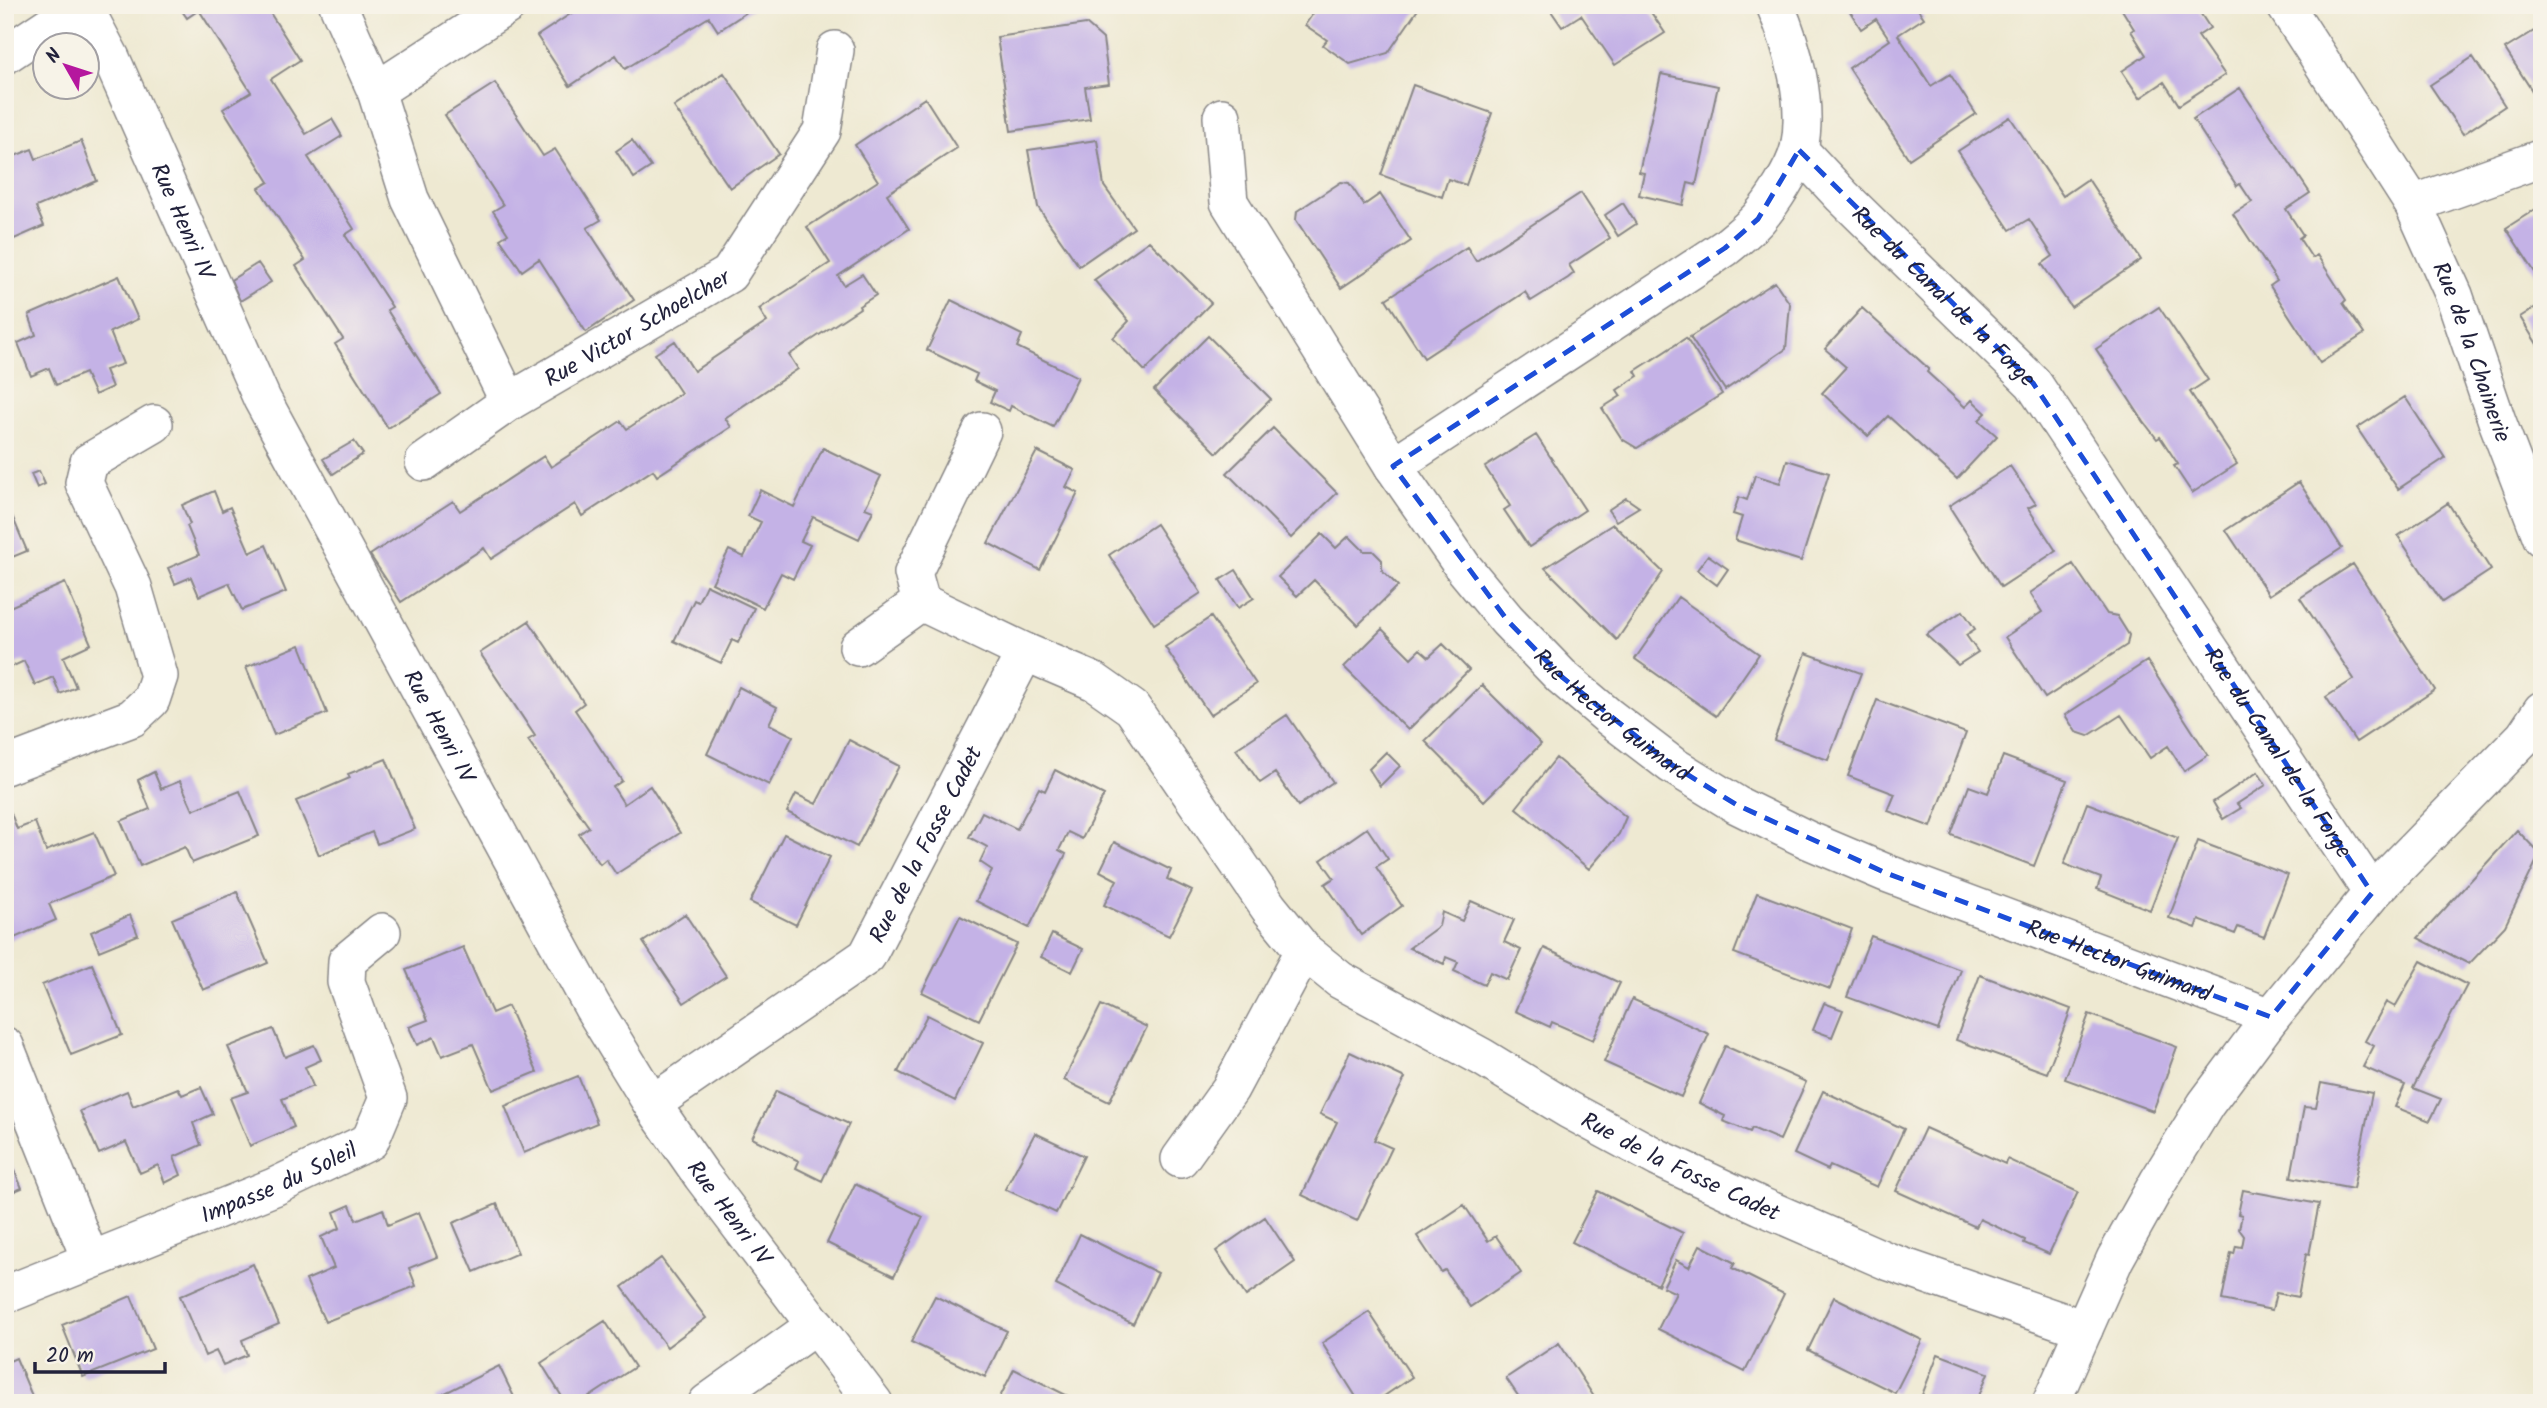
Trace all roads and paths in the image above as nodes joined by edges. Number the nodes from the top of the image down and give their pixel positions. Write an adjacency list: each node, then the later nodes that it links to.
1 (82, 5): 7 (street); 29 (street, Rue Henri IV)
2 (338, 5): 8 (street)
3 (508, 5): 8 (street)
4 (1775, 5): 10 (street)
5 (2285, 5): 12 (street, Rue de la Chainerie)
6 (835, 50): 13 (street, Rue Victor Schoelcher)
7 (5, 55)
8 (376, 92): 13 (street)
9 (1222, 117): 17 (street, Rue Hector Guimard)
10 (1799, 150): 17 (street); 24 (street, Rue du Canal de la Forge)
11 (2542, 158): 12 (street)
12 (2413, 204): 18 (street, Rue de la Chainerie)
13 (509, 402): 16 (street, Rue Victor Schoelcher)
14 (154, 424): 23 (street)
15 (982, 431): 19 (street)
16 (424, 462)
17 (1393, 466): 27 (street, Rue Hector Guimard)
18 (2542, 538)
19 (921, 602): 20 (street); 21 (street, Rue de la Fosse Cadet)
20 (858, 647)
21 (1025, 652): 26 (street, Rue de la Fosse Cadet); 29 (street, Rue de la Fosse Cadet)
22 (2542, 710): 24 (street)
23 (5, 766)
24 (2372, 893): 27 (street)
25 (382, 932): 31 (street, Impasse du Soleil)
26 (1304, 951): 30 (street); 34 (street, Rue de la Fosse Cadet)
27 (2271, 1017): 34 (street)
28 (5, 1045): 31 (street)
29 (652, 1104): 33 (street, Rue Henri IV)
30 (1180, 1159)
31 (90, 1259): 32 (street, Impasse du Soleil)
32 (5, 1295)
33 (816, 1325): 35 (street); 36 (street, Rue Henri IV)
34 (2084, 1329): 37 (street)
35 (707, 1403)
36 (874, 1403)
37 (2051, 1403)

